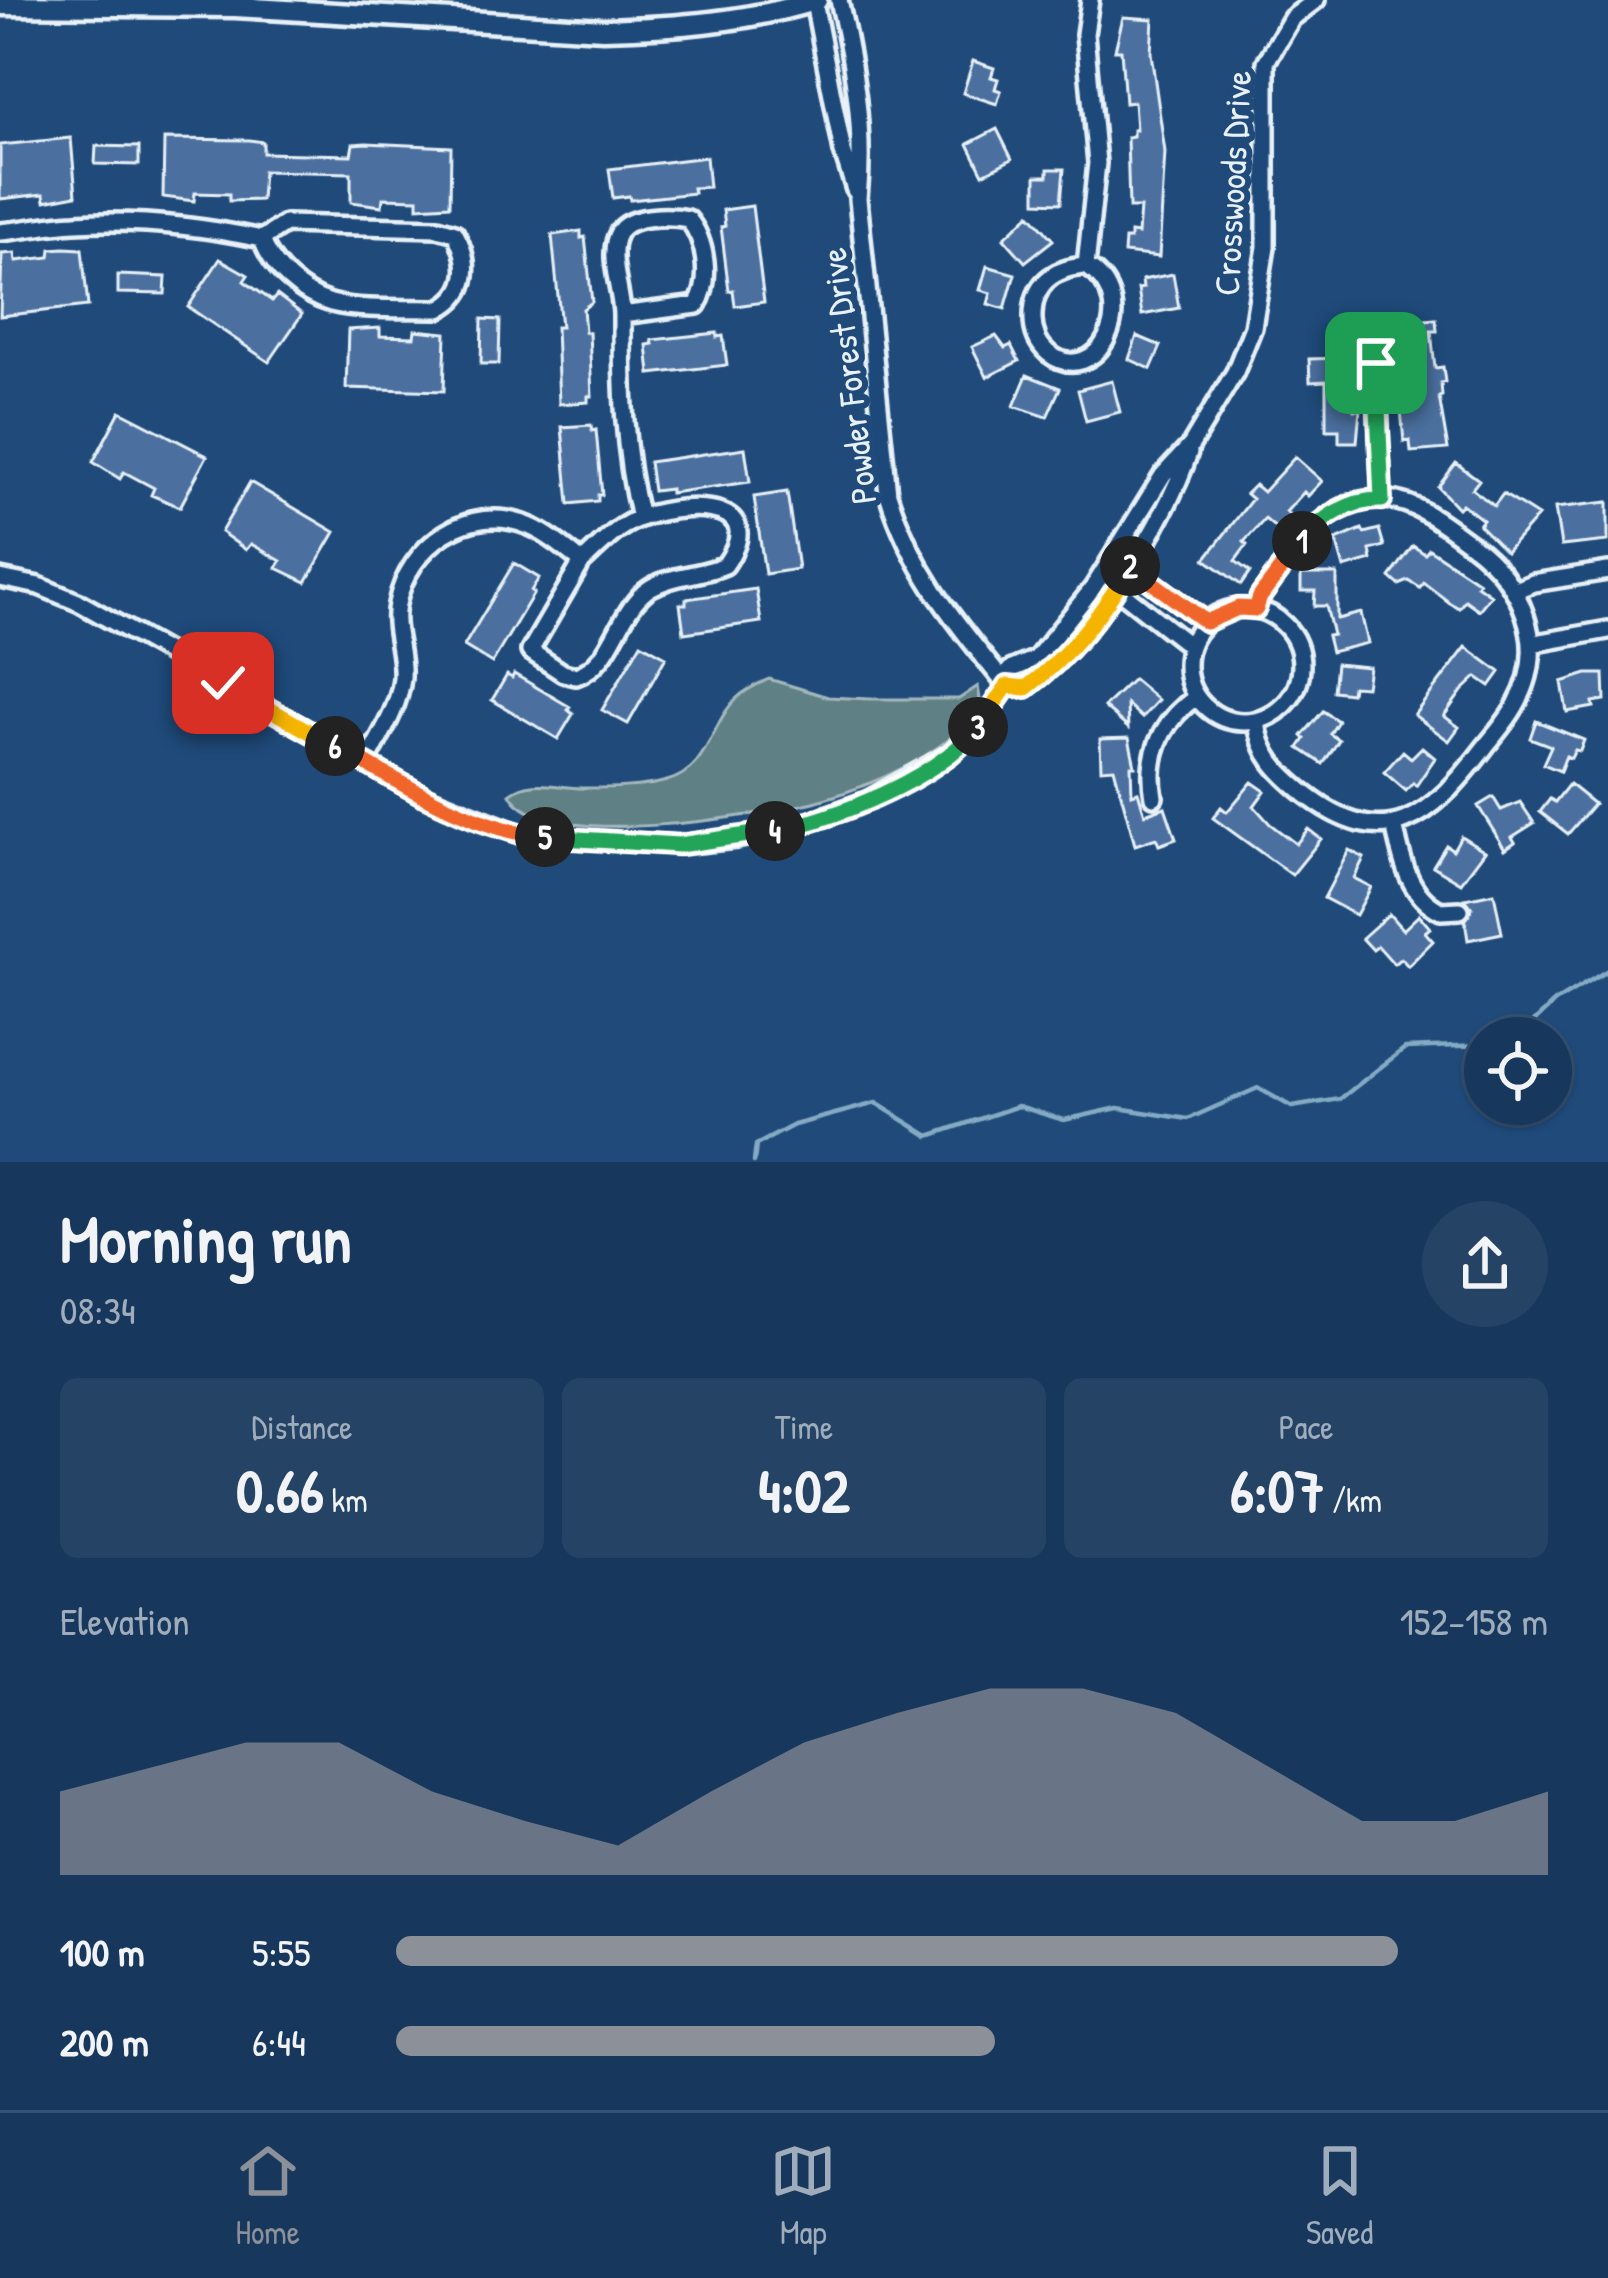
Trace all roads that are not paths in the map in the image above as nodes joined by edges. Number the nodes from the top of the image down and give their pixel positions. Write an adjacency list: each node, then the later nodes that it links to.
1 (839, 0): 6 (street, Powder Forest Drive)
2 (1090, 0): 9 (street)
3 (1316, 0): 12 (street, Crosswoods Drive)
4 (816, 1): 5 (street); 6 (street, Powder Forest Drive)
5 (0, 4)
6 (858, 199): 28 (street, Powder Forest Drive)
7 (0, 232): 8 (street)
8 (262, 239): 8 (street)
9 (1086, 266): 9 (street)
10 (622, 316): 10 (street); 14 (street)
11 (1376, 363): 13 (street)
12 (1191, 445): 15 (street, Crosswoods Drive); 17 (street, Crosswoods Drive)
13 (1382, 500): 22 (street); 23 (street)
14 (640, 518): 16 (street); 16 (street)
15 (1114, 555): 17 (street); 19 (street, Crosswoods Drive)
16 (582, 562): 31 (street)
17 (1130, 566): 21 (street, Crosswoods Drive); 24 (street)
18 (1608, 571): 22 (street)
19 (1100, 576): 21 (street); 28 (street, Crosswoods Drive)
20 (0, 578): 31 (street)
21 (1117, 588): 27 (street); 28 (street, Crosswoods Drive)
22 (1516, 590): 26 (street)
23 (1256, 609): 24 (street); 30 (street)
24 (1206, 622): 27 (street)
25 (1608, 630): 26 (street)
26 (1531, 644): 33 (street)
27 (1190, 646): 29 (street)
28 (1007, 686): 31 (street)
29 (1196, 697): 30 (street); 32 (street)
30 (1257, 721): 33 (street)
31 (365, 763)
32 (1154, 797)
33 (1394, 824): 34 (street)
34 (1460, 910)

